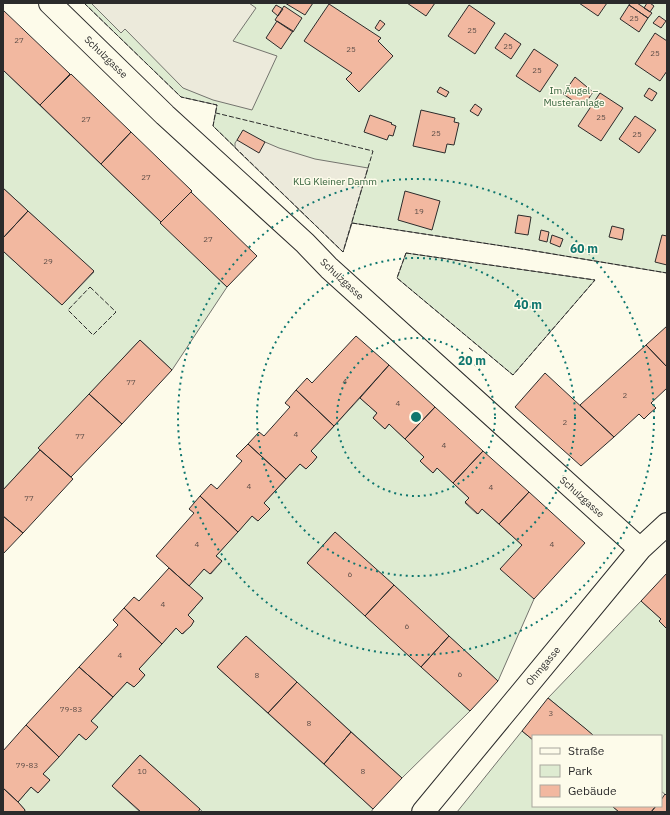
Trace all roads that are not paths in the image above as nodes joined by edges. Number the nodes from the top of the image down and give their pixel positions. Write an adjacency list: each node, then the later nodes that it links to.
1 (50, 3): 3 (street, Schulzgasse)
2 (667, 524): 3 (street, Ohmgasse)
3 (640, 549): 4 (street, Ohmgasse)
4 (424, 812)

